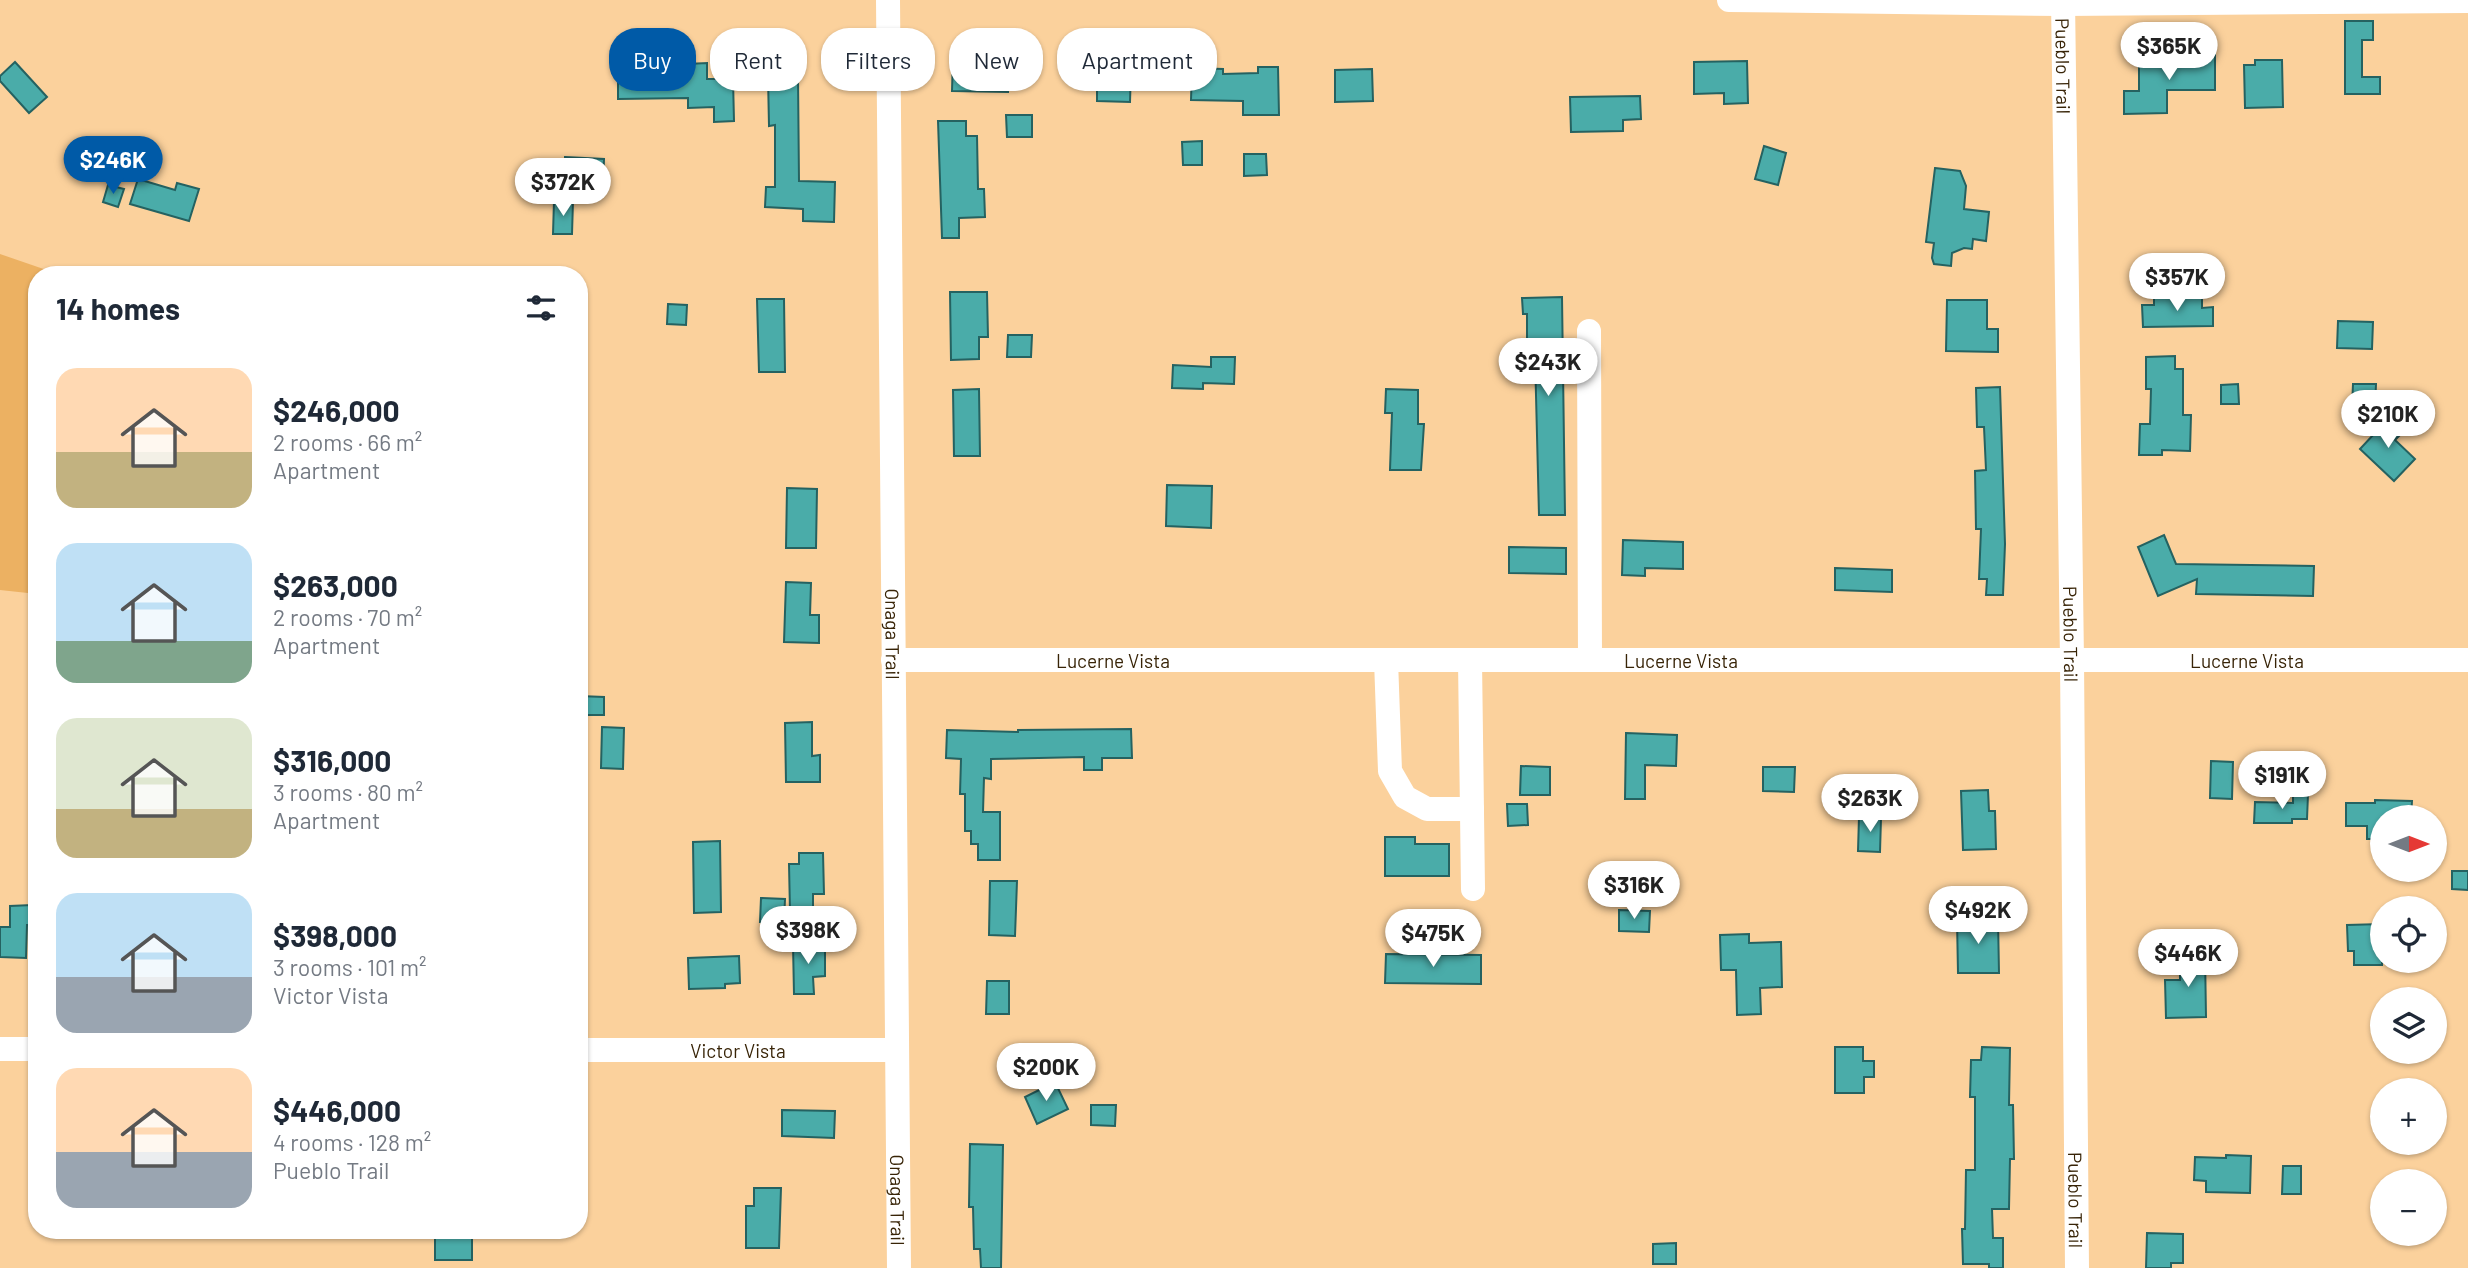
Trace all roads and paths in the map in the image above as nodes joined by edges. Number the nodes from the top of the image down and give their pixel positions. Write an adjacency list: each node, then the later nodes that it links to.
1 (888, 0): 6 (street, Onaga Trail)
2 (1729, 0): 4 (street)
3 (2468, 1): 4 (street)
4 (2063, 2): 10 (street, Pueblo Trail)
5 (1589, 331): 9 (street)
6 (893, 660): 7 (street, Lucerne Vista); 17 (street, Onaga Trail)
7 (1386, 660): 8 (street, Lucerne Vista); 12 (street)
8 (1470, 660): 9 (street, Lucerne Vista); 12 (street)
9 (1590, 660): 10 (street, Lucerne Vista)
10 (2072, 660): 11 (street, Lucerne Vista); 19 (street, Pueblo Trail)
11 (2468, 660)
12 (1472, 809): 13 (street)
13 (1473, 889)
14 (0, 1049): 15 (street)
15 (28, 1049)
16 (588, 1050): 17 (street, Victor Vista)
17 (897, 1050): 18 (street, Onaga Trail)
18 (899, 1268)
19 (2077, 1268)

